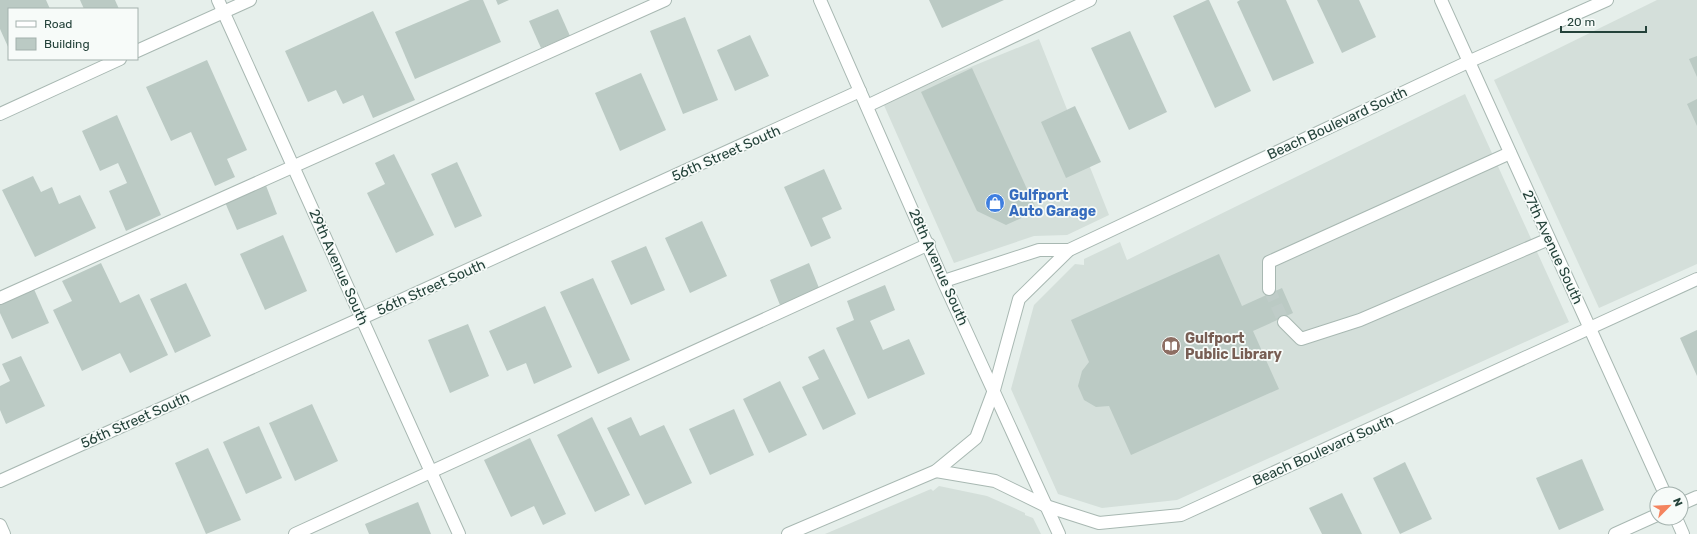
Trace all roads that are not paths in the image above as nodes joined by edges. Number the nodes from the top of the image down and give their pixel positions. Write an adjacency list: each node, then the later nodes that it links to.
1 (218, 0): 8 (street, 29th Avenue South)
2 (250, 0): 8 (street)
3 (665, 0): 16 (street)
4 (820, 0): 12 (street, 28th Avenue South)
5 (1090, 0): 13 (street)
6 (1441, 0): 11 (street, 27th Avenue South)
7 (1607, 0): 11 (street, Beach Boulevard South)
8 (224, 12): 9 (street); 16 (street, 29th Avenue South)
9 (138, 51)
10 (118, 60): 14 (street)
11 (1468, 62): 15 (street, 27th Avenue South); 19 (street, Beach Boulevard South)
12 (860, 92): 13 (street, 28th Avenue South); 24 (street, 56th Street South)
13 (867, 106): 18 (street, 28th Avenue South)
14 (0, 114)
15 (1510, 153): 17 (street, 27th Avenue South); 22 (street)
16 (294, 166): 23 (street); 24 (street, 29th Avenue South)
17 (1549, 239): 25 (street); 26 (street, 27th Avenue South)
18 (928, 244): 21 (street, 28th Avenue South); 28 (street)
19 (1069, 250): 21 (street, Beach Boulevard South); 27 (street, Beach Boulevard South)
20 (1697, 280): 26 (street, Beach Boulevard South)
21 (944, 281): 27 (street, 28th Avenue South)
22 (1269, 289)
23 (0, 298)
24 (362, 318): 28 (street, 29th Avenue South); 30 (street, 56th Street South)
25 (1284, 322)
26 (1590, 328): 31 (street, 27th Avenue South); 32 (street, Beach Boulevard South)
27 (994, 390): 29 (street, Beach Boulevard South); 32 (street, 28th Avenue South)
28 (431, 471): 36 (street); 37 (street, 29th Avenue South)
29 (936, 471): 32 (street, Beach Boulevard South); 38 (street, Beach Boulevard South)
30 (0, 481)
31 (1661, 486)
32 (1046, 506): 39 (street, 28th Avenue South)
33 (1649, 519): 40 (street)
34 (0, 524): 35 (street)
35 (4, 534)
36 (295, 534)
37 (460, 534)
38 (788, 534)
39 (1059, 534)
40 (1615, 534)

